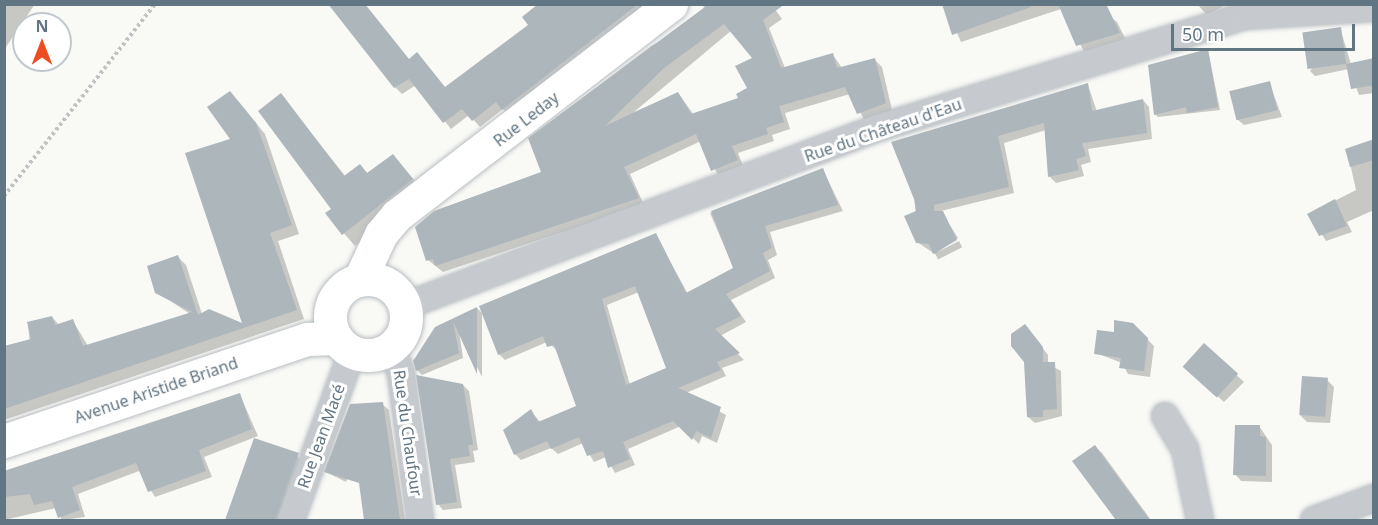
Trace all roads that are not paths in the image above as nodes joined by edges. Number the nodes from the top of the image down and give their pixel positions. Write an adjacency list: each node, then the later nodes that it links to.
1 (671, 4): 4 (main road, Rue Leday)
2 (1374, 8): 3 (street, Rue du Château d'Eau)
3 (1240, 10): 4 (street, Rue du Château d'Eau)
4 (384, 289): 5 (main road); 6 (main road)
5 (331, 338): 6 (main road); 8 (main road, Avenue Aristide Briand); 10 (street, Rue Jean Macé)
6 (392, 347): 11 (street, Rue du Chaufour)
7 (1165, 416): 12 (street)
8 (4, 441)
9 (1374, 498): 13 (street)
10 (291, 520)
11 (420, 520)
12 (1200, 520)
13 (1314, 520)

